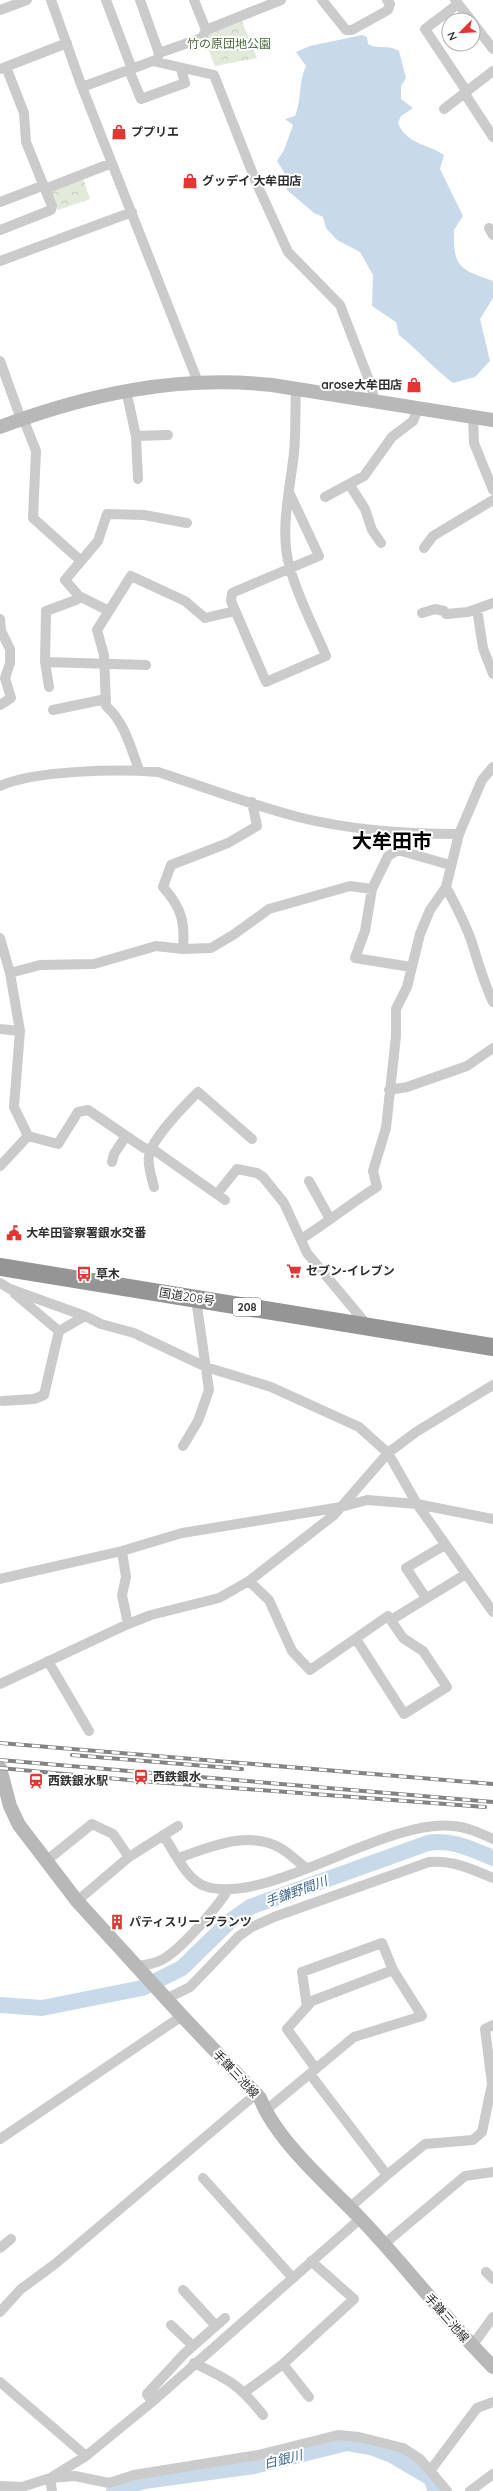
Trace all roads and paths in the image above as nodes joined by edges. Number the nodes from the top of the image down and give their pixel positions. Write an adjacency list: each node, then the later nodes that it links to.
1 (27, 0): 10 (street)
2 (51, 0): 14 (street)
3 (106, 0): 18 (street)
4 (140, 0): 16 (street)
5 (194, 0): 12 (street)
6 (282, 0): 12 (street)
7 (322, 0): 9 (street)
8 (457, 2): 11 (street); 22 (street)
9 (390, 5)
10 (0, 10)
11 (464, 12)
12 (206, 30): 16 (street)
13 (481, 33): 15 (street)
14 (67, 44): 17 (street); 21 (street)
15 (493, 49)
16 (158, 58): 18 (street); 19 (street)
17 (3, 68): 26 (street)
18 (130, 69): 19 (street); 21 (street)
19 (181, 69): 35 (street)
20 (493, 71): 22 (street)
21 (82, 87): 25 (street)
22 (466, 93): 23 (street); 24 (street)
23 (444, 109)
24 (493, 137)
25 (112, 163): 26 (street); 28 (street)
26 (44, 187): 27 (street); 29 (street)
27 (0, 202)
28 (132, 212): 30 (street); 32 (street)
29 (0, 230)
30 (0, 261)
31 (0, 361): 38 (street)
32 (198, 382): 33 (main road); 34 (main road)
33 (296, 389): 35 (main road); 46 (street)
34 (126, 390): 38 (main road); 42 (street)
35 (374, 402): 36 (main road)
36 (418, 409): 37 (main road); 44 (street)
37 (473, 417): 39 (main road); 45 (street)
38 (22, 418): 40 (main road); 52 (street)
39 (493, 420)
40 (0, 426)
41 (168, 435): 42 (street)
42 (136, 436): 43 (street)
43 (138, 479)
44 (349, 484): 47 (street); 50 (street)
45 (493, 490)
46 (289, 492): 53 (street); 53 (street)
47 (325, 497)
48 (493, 500): 51 (street)
49 (187, 523): 52 (street)
50 (381, 543)
51 (424, 548)
52 (81, 561): 54 (street)
53 (290, 568): 58 (street); 58 (street)
54 (80, 596): 57 (street); 61 (street)
55 (493, 603): 56 (street)
56 (477, 609): 59 (street); 64 (street)
57 (109, 611): 58 (street); 62 (street)
58 (235, 611)
59 (422, 613)
60 (0, 619): 67 (street)
61 (45, 662): 62 (street); 65 (street)
62 (105, 663): 63 (street); 66 (street)
63 (146, 665)
64 (493, 674)
65 (49, 687)
66 (106, 699): 68 (street); 70 (street)
67 (0, 705)
68 (53, 710)
69 (493, 767): 73 (street)
70 (139, 770): 71 (street); 72 (street)
71 (0, 786)
72 (252, 802): 73 (street); 78 (street)
73 (459, 834): 74 (street)
74 (450, 865): 75 (street); 76 (street)
75 (446, 887): 79 (street); 81 (street)
76 (372, 889): 78 (street); 79 (street)
77 (0, 938): 80 (street)
78 (183, 949): 80 (street)
79 (411, 967): 85 (street)
80 (10, 973): 83 (street)
81 (493, 1002)
82 (0, 1029): 83 (street)
83 (20, 1031): 86 (street)
84 (493, 1048): 85 (street)
85 (389, 1090): 94 (street)
86 (28, 1136): 87 (street); 91 (street)
87 (126, 1136): 89 (street); 90 (street)
88 (252, 1139): 89 (street)
89 (151, 1150): 93 (street); 95 (street)
90 (112, 1162)
91 (0, 1166)
92 (309, 1181): 94 (street)
93 (154, 1187)
94 (330, 1219): 95 (street)
95 (301, 1239): 101 (street)
96 (0, 1267): 99 (highway, 国道208号 / 208)
97 (0, 1283): 98 (street)
98 (10, 1289): 100 (street); 102 (street)
99 (196, 1299): 101 (highway, 国道208号 / 208); 104 (street)
100 (85, 1316): 102 (street); 104 (street)
101 (369, 1327): 103 (highway, 国道208号 / 208)
102 (59, 1331): 106 (street)
103 (493, 1347)
104 (206, 1367): 107 (street); 108 (street)
105 (493, 1385): 108 (street)
106 (2, 1401)
107 (183, 1446)
108 (388, 1453): 109 (street); 110 (street)
109 (416, 1504): 110 (street); 111 (street); 112 (street)
110 (341, 1507): 113 (street); 116 (street)
111 (493, 1519)
112 (445, 1545): 114 (street); 117 (street)
113 (122, 1551): 115 (street); 120 (street)
114 (466, 1574): 117 (street); 118 (street)
115 (0, 1579)
116 (249, 1581): 120 (street); 121 (street)
117 (426, 1598): 119 (street)
118 (493, 1612)
119 (391, 1620): 121 (street); 121 (street)
120 (128, 1624): 122 (street)
121 (356, 1639)
122 (48, 1661): 123 (street); 124 (street)
123 (0, 1684)
124 (89, 1731)
125 (1, 1775): 131 (main road, 手鎌三池線)
126 (178, 1826): 127 (street)
127 (163, 1835): 129 (street); 130 (street)
128 (493, 1839): 132 (street)
129 (129, 1857): 131 (street); 135 (street)
130 (178, 1858): 132 (street); 134 (street)
131 (46, 1861): 135 (main road, 手鎌三池線)
132 (306, 1868): 134 (street)
133 (493, 1878): 138 (street)
134 (228, 1890): 136 (street)
135 (78, 1901): 136 (main road, 手鎌三池線)
136 (138, 1966): 138 (main road, 手鎌三池線)
137 (393, 1970): 139 (street); 139 (street); 142 (street)
138 (166, 1999): 140 (main road, 手鎌三池線)
139 (307, 2007): 142 (street)
140 (182, 2016): 144 (main road, 手鎌三池線); 146 (street)
141 (493, 2025): 143 (street)
142 (313, 2071): 145 (street); 148 (street)
143 (492, 2084): 148 (street)
144 (256, 2094): 145 (main road, 手鎌三池線); 158 (street)
145 (265, 2111): 150 (main road, 手鎌三池線)
146 (0, 2139)
147 (493, 2172): 153 (street)
148 (387, 2175): 150 (street)
149 (203, 2178): 156 (street)
150 (349, 2208): 151 (main road, 手鎌三池線)
151 (360, 2219): 153 (main road, 手鎌三池線); 155 (street)
152 (11, 2239): 154 (street)
153 (384, 2245): 166 (main road, 手鎌三池線)
154 (0, 2248)
155 (311, 2261): 156 (street); 168 (street)
156 (292, 2277): 164 (street)
157 (183, 2290): 162 (street)
158 (0, 2312)
159 (493, 2317): 166 (street)
160 (225, 2318): 162 (street)
161 (171, 2325): 165 (street)
162 (216, 2326): 163 (street)
163 (207, 2334): 164 (street); 165 (street)
164 (217, 2343): 167 (street)
165 (193, 2346): 173 (street)
166 (472, 2346): 169 (main road, 手鎌三池線)
167 (194, 2363): 171 (street); 173 (street)
168 (283, 2364): 171 (street); 172 (street)
169 (493, 2367)
170 (0, 2382): 176 (street)
171 (245, 2392): 175 (street)
172 (309, 2397)
173 (152, 2402): 176 (street)
174 (493, 2402): 177 (street)
175 (263, 2415)
176 (86, 2456): 179 (street)
177 (430, 2471): 179 (street); 182 (street)
178 (493, 2474): 183 (street)
179 (50, 2478): 180 (street); 181 (street)
180 (0, 2486)
181 (52, 2491)
182 (447, 2491)
183 (470, 2491)

